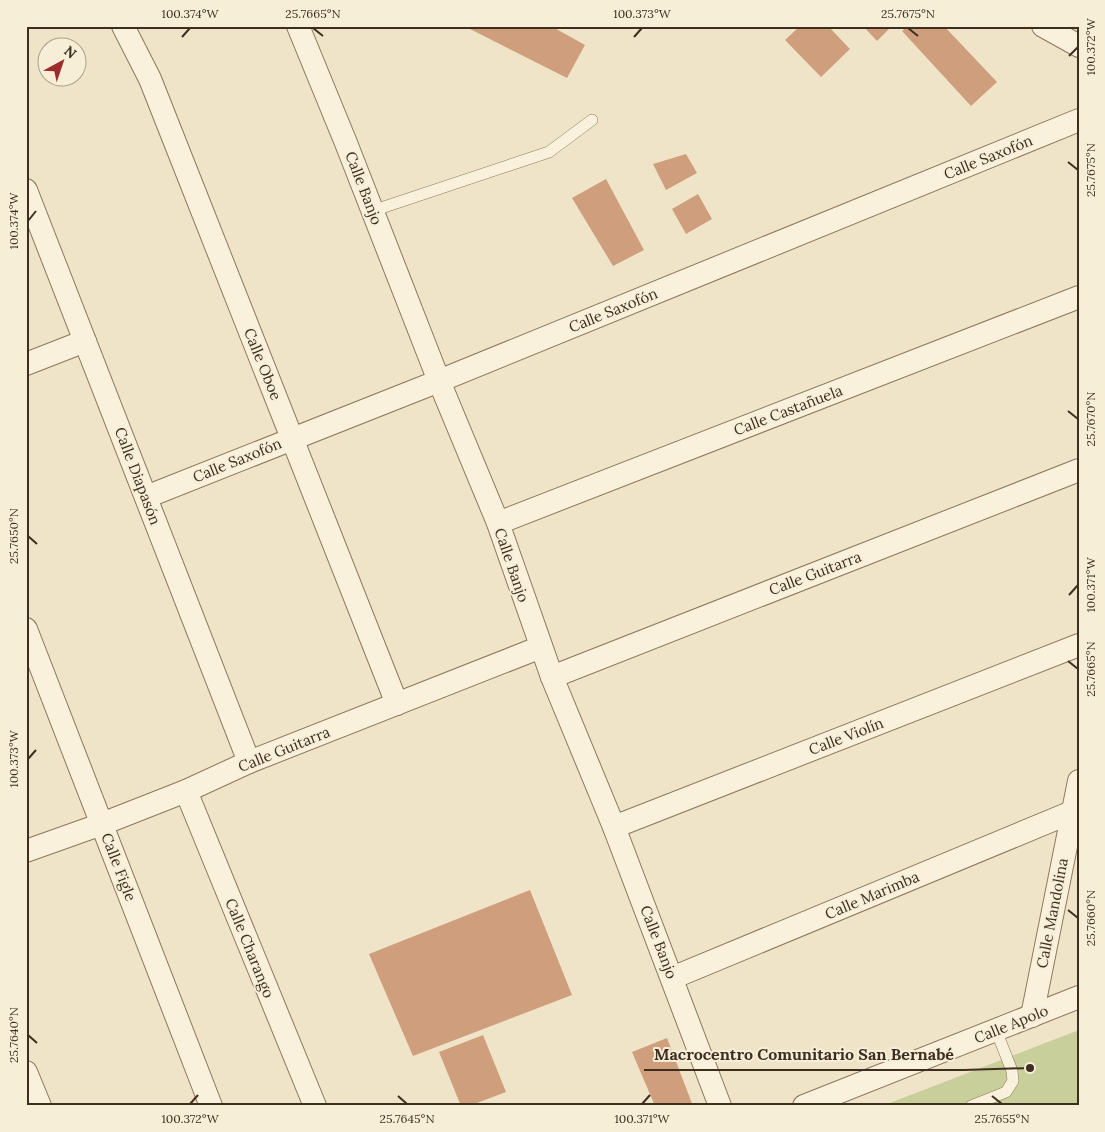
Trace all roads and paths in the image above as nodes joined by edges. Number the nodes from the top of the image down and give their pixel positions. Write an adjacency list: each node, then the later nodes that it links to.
1 (123, 26): 13 (street, Calle Oboe)
2 (298, 26): 8 (street, Calle Banjo)
3 (1043, 26): 4 (street)
4 (1079, 46)
5 (592, 120): 8 (lane)
6 (1079, 120): 12 (street, Calle Saxofón)
7 (26, 190): 10 (street, Calle Diapasón)
8 (372, 211): 12 (street, Calle Banjo)
9 (1079, 297): 16 (street, Calle Castañuela)
10 (85, 341): 11 (street); 15 (street, Calle Diapasón)
11 (26, 364)
12 (439, 381): 13 (street, Calle Saxofón); 16 (street, Calle Banjo)
13 (292, 438): 15 (street, Calle Saxofón); 21 (street, Calle Oboe)
14 (1079, 470): 20 (street, Calle Guitarra)
15 (146, 497): 22 (street, Calle Diapasón)
16 (498, 523): 19 (street, Calle Banjo)
17 (26, 628): 26 (street, Calle Figle)
18 (1079, 645): 27 (street, Calle Violín)
19 (541, 647): 20 (street, Calle Banjo); 21 (street, Calle Guitarra)
20 (552, 677): 27 (street, Calle Banjo)
21 (397, 704): 22 (street, Calle Guitarra)
22 (250, 762): 24 (street, Calle Guitarra)
23 (1079, 781): 25 (street, Calle Mandolina)
24 (186, 791): 26 (street, Calle Guitarra); 36 (street, Calle Charango)
25 (1072, 812): 29 (street, Calle Marimba); 31 (street, Calle Mandolina)
26 (102, 824): 28 (street, Calle Guitarra); 35 (street, Calle Figle)
27 (614, 826): 29 (street, Calle Banjo)
28 (26, 851)
29 (672, 978): 37 (street, Calle Banjo)
30 (1079, 997): 31 (street, Calle Apolo)
31 (1032, 1016): 32 (street, Calle Apolo)
32 (996, 1030): 38 (street, Calle Apolo); 39 (lane)
33 (26, 1072): 34 (street)
34 (40, 1106)
35 (211, 1106)
36 (314, 1106)
37 (720, 1106)
38 (804, 1106)
39 (971, 1106)

